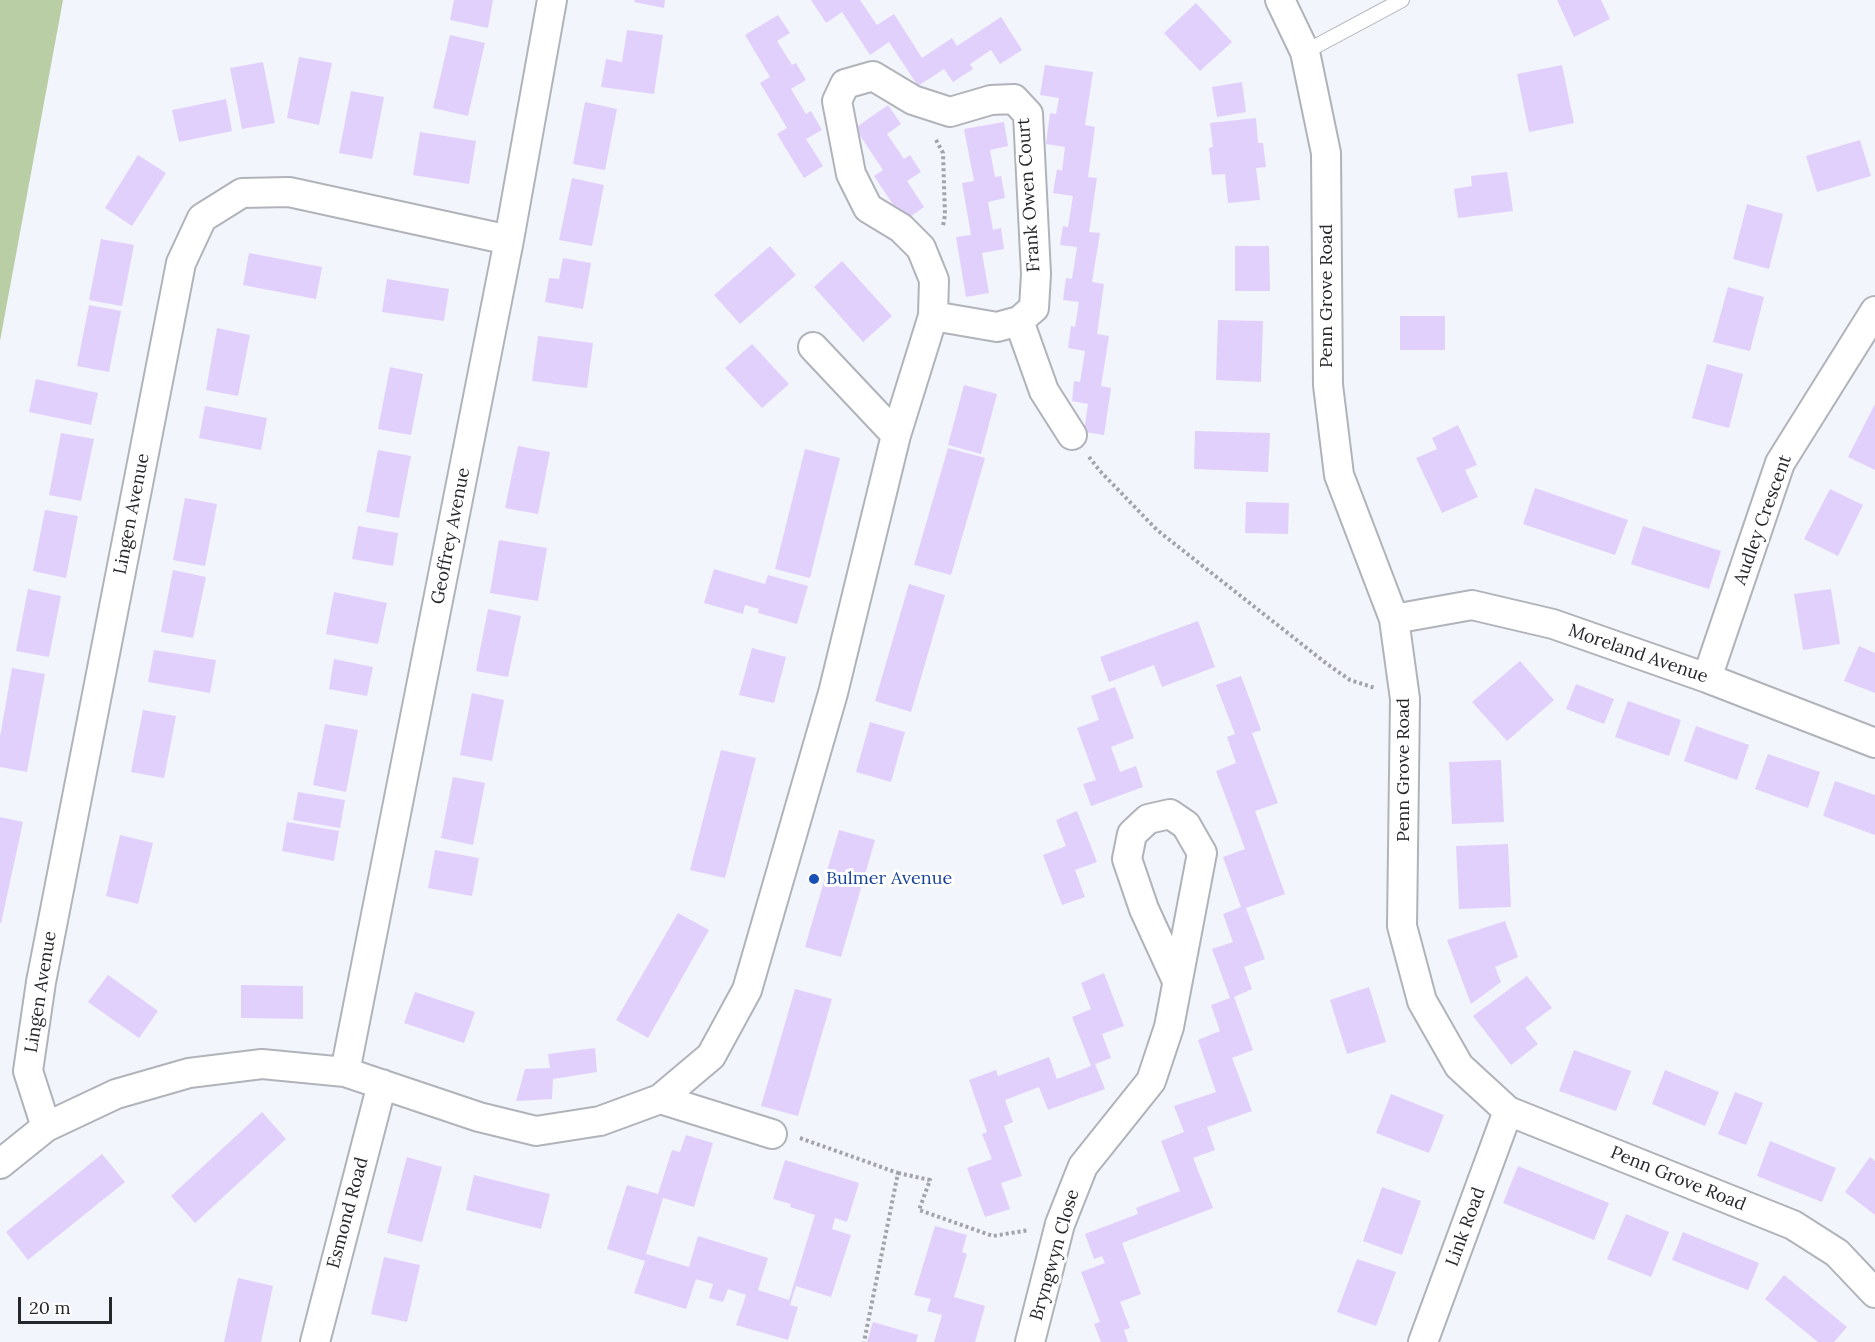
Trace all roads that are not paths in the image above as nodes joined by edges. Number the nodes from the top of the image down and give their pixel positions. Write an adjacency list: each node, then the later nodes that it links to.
1 (552, 0): 5 (street, Geoffrey Avenue)
2 (1280, 0): 4 (street, Penn Grove Road)
3 (1402, 0): 4 (lane)
4 (1305, 52): 12 (street, Penn Grove Road)
5 (509, 240): 16 (street, Geoffrey Avenue); 20 (street, Lingen Avenue)
6 (1875, 311): 13 (street, Audley Crescent)
7 (1027, 314): 8 (street); 8 (street, Frank Owen Court); 11 (street, Frank Owen Court)
8 (933, 316): 10 (street, Frank Owen Court)
9 (813, 347): 10 (street)
10 (896, 435): 18 (street)
11 (1071, 435)
12 (1394, 619): 13 (street, Moreland Avenue); 19 (street, Penn Grove Road)
13 (1707, 678): 14 (street, Moreland Avenue)
14 (1875, 743)
15 (1177, 981): 15 (street, Bryngwyn Close); 25 (street, Bryngwyn Close)
16 (345, 1072): 17 (street); 20 (street)
17 (382, 1084): 18 (street); 24 (street, Esmond Road)
18 (660, 1099): 21 (street)
19 (1508, 1112): 23 (street, Penn Grove Road); 26 (street, Link Road)
20 (46, 1127): 22 (street)
21 (772, 1134)
22 (0, 1164)
23 (1875, 1293)
24 (315, 1342)
25 (1030, 1342)
26 (1423, 1342)

